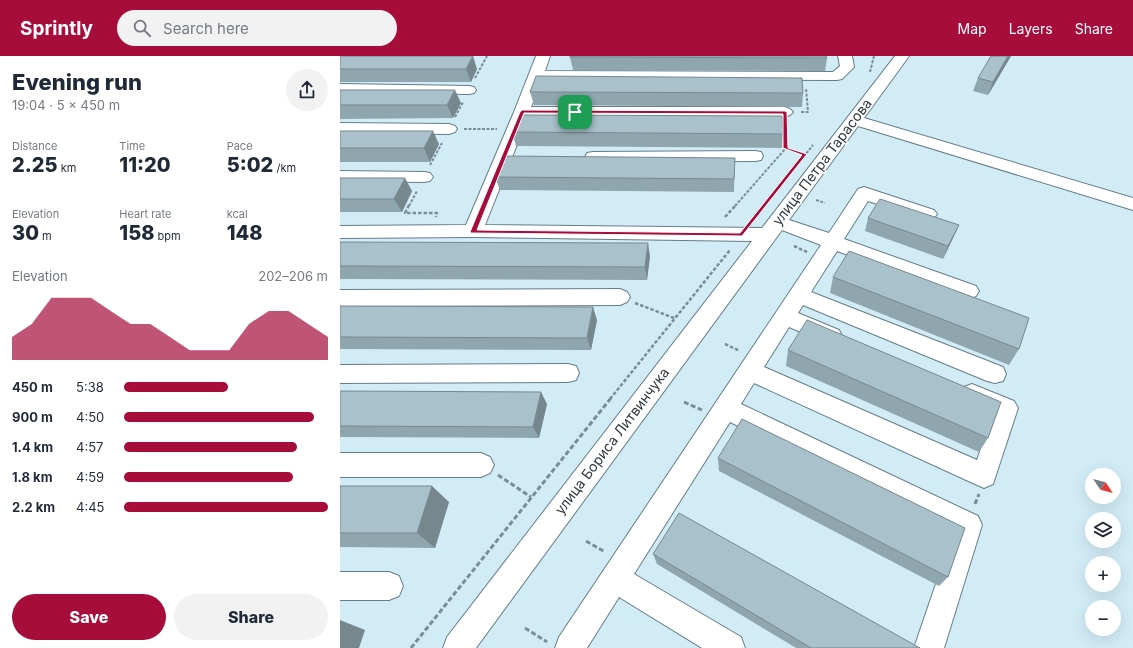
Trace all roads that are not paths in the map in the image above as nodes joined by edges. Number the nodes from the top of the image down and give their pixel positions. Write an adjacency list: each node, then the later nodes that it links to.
1 (543, 56): 4 (street)
2 (845, 56): 4 (street)
3 (902, 56): 9 (street, улица Петра Тарасова)
4 (536, 74): 7 (street)
5 (340, 88): 6 (street)
6 (469, 90)
7 (522, 112): 8 (street); 20 (street)
8 (785, 112)
9 (854, 120): 16 (street); 18 (street, улица Петра Тарасова)
10 (340, 128): 11 (street)
11 (449, 129)
12 (755, 156): 13 (street)
13 (574, 158)
14 (340, 176): 15 (street)
15 (424, 177)
16 (1133, 204)
17 (928, 214): 21 (street)
18 (772, 228): 20 (street, улица Петра Тарасова); 21 (street); 40 (street, улица Бориса Литвинчука)
19 (340, 232): 20 (street, улица Петра Тарасова)
20 (473, 232)
21 (833, 242): 22 (street); 23 (street)
22 (969, 291)
23 (798, 296): 26 (street); 31 (street)
24 (620, 297): 25 (street)
25 (340, 298)
26 (784, 316): 27 (street); 28 (street)
27 (849, 343)
28 (749, 371): 32 (street); 33 (street)
29 (568, 373): 30 (street)
30 (340, 374)
31 (995, 374)
32 (956, 388)
33 (725, 408): 36 (street); 42 (street)
34 (340, 465): 35 (street)
35 (481, 465)
36 (615, 578): 39 (street); 41 (street)
37 (340, 586): 38 (street)
38 (389, 586)
39 (571, 645)
40 (458, 648)
41 (730, 648)
42 (929, 648)

